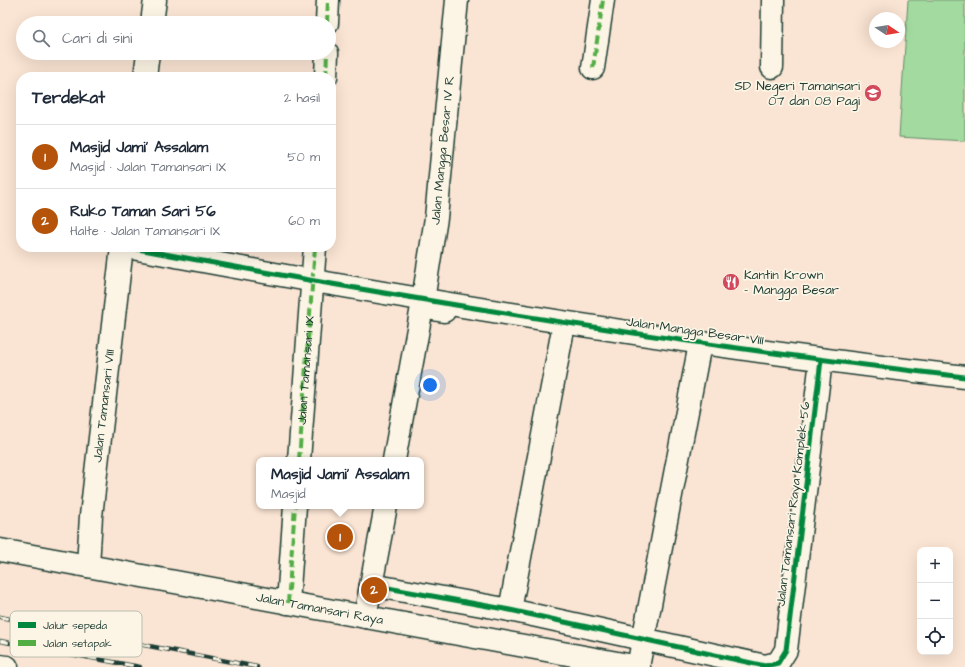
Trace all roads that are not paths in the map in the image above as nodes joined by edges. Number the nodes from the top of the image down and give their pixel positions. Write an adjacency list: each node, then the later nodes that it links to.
1 (155, 0): 6 (street)
2 (328, 0): 7 (street)
3 (457, 0): 18 (street, Jalan Mangga Besar IV R)
4 (603, 0): 11 (street)
5 (773, 0): 10 (street)
6 (153, 16)
7 (327, 16)
8 (147, 60): 12 (street)
9 (326, 60): 13 (street)
10 (772, 67)
11 (593, 68)
12 (146, 72)
13 (326, 72)
14 (121, 252): 28 (street, Jalan Tamansari VIII)
15 (154, 252): 17 (street)
16 (315, 252): 17 (street, Jalan Tamansari IX)
17 (313, 281): 18 (street); 23 (street, Jalan Tamansari IX)
18 (423, 304): 19 (street, Jalan Mangga Besar VIII); 24 (street)
19 (563, 328): 20 (street, Jalan Mangga Besar VIII); 31 (street)
20 (699, 349): 21 (street, Jalan Mangga Besar VIII); 33 (street)
21 (820, 366): 22 (street, Jalan Mangga Besar VIII); 33 (street, Jalan Tamansari Raya Komplek 56)
22 (965, 376)
23 (299, 457)
24 (395, 457)
25 (295, 509): 30 (street)
26 (385, 509): 29 (street)
27 (0, 550): 28 (street, Jalan Tamansari Raya)
28 (88, 566): 30 (street, Jalan Tamansari Raya)
29 (372, 585): 31 (street); 32 (street)
30 (288, 603): 32 (street, Jalan Tamansari Raya)
31 (510, 610): 33 (street)
32 (365, 617): 36 (street, Jalan Tamansari Raya)
33 (644, 639): 36 (street)
34 (0, 666): 35 (street)
35 (7, 667)
36 (638, 667)

